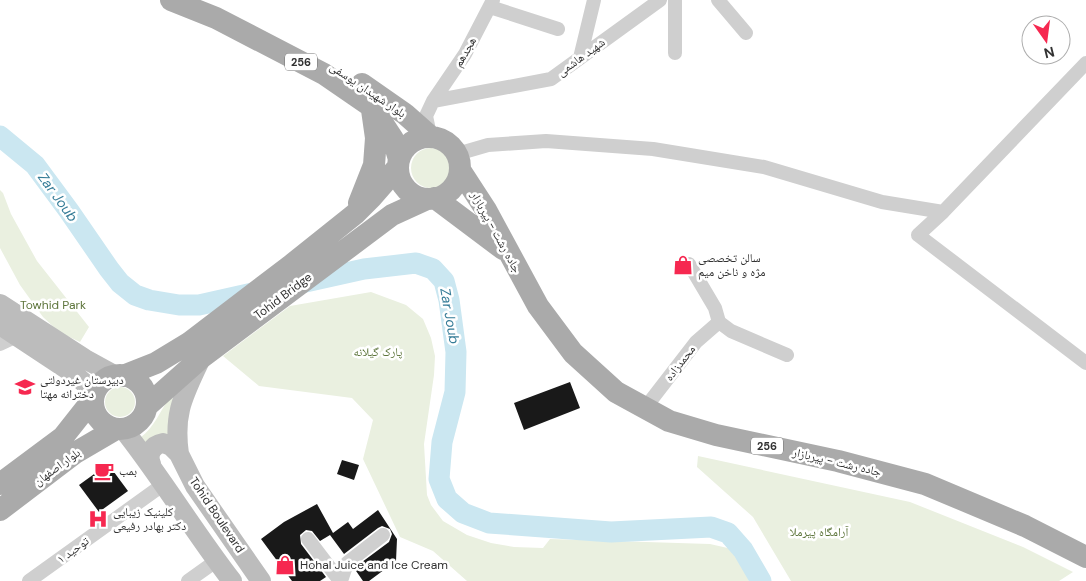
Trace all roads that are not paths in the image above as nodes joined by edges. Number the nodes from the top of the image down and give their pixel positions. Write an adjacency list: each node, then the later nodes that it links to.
1 (171, 0): 14 (main road, بلوار شهیدان یوسفی / 256)
2 (192, 0): 15 (main road, بلوار شهیدان یوسفی / 256)
3 (594, 0): 11 (street)
4 (660, 0): 11 (street, شهید هاشمی)
5 (675, 0): 10 (street)
6 (718, 0): 9 (street)
7 (491, 3): 8 (street); 13 (street, هجدهم)
8 (558, 29)
9 (746, 33)
10 (675, 53)
11 (580, 58): 13 (street, شهید هاشمی)
12 (1086, 63): 20 (street)
13 (432, 102): 15 (street)
14 (372, 107): 17 (main road, بلوار شهیدان یوسفی / 256); 21 (main road)
15 (431, 137): 16 (main road, 256); 17 (main road)
16 (458, 162): 19 (main road); 20 (street); 23 (main road, جاده رشت - پیربازار / 256)
17 (399, 163): 18 (main road, Tohid Bridge); 19 (main road, 256)
18 (371, 198): 21 (main road, Tohid Bridge); 22 (main road)
19 (431, 199): 22 (main road, Tohid Bridge); 23 (main road)
20 (943, 212): 31 (street)
21 (355, 214): 33 (main road, Tohid Bridge)
22 (392, 215): 30 (main road, Tohid Bridge)
23 (507, 252): 36 (main road, جاده رشت - پیربازار / 256)
24 (689, 264): 26 (street)
25 (0, 304): 32 (main road)
26 (719, 322): 29 (street); 36 (street, محمدزاده)
27 (0, 325): 28 (main road)
28 (9, 340): 32 (main road)
29 (787, 355)
30 (201, 358): 35 (main road, Tohid Bridge); 38 (main road)
31 (1086, 363)
32 (80, 366): 33 (main road); 34 (main road)
33 (120, 376): 34 (main road); 35 (main road)
34 (94, 395): 37 (main road); 40 (main road, بلوار اصفهان)
35 (146, 406): 37 (main road)
36 (645, 408): 45 (main road, جاده رشت - پیربازار / 256)
37 (120, 429): 39 (main road); 42 (main road, بلوار اصفهان)
38 (176, 452): 39 (main road); 50 (main road, Tohid Boulevard)
39 (151, 464): 41 (main road)
40 (0, 484)
41 (164, 484): 46 (main road); 47 (street, توحید ۱)
42 (0, 510)
43 (383, 535): 51 (street)
44 (308, 539): 51 (street)
45 (1086, 557)
46 (216, 561): 48 (street); 49 (main road)
47 (29, 581)
48 (188, 581)
49 (232, 581)
50 (261, 581)
51 (340, 581)

